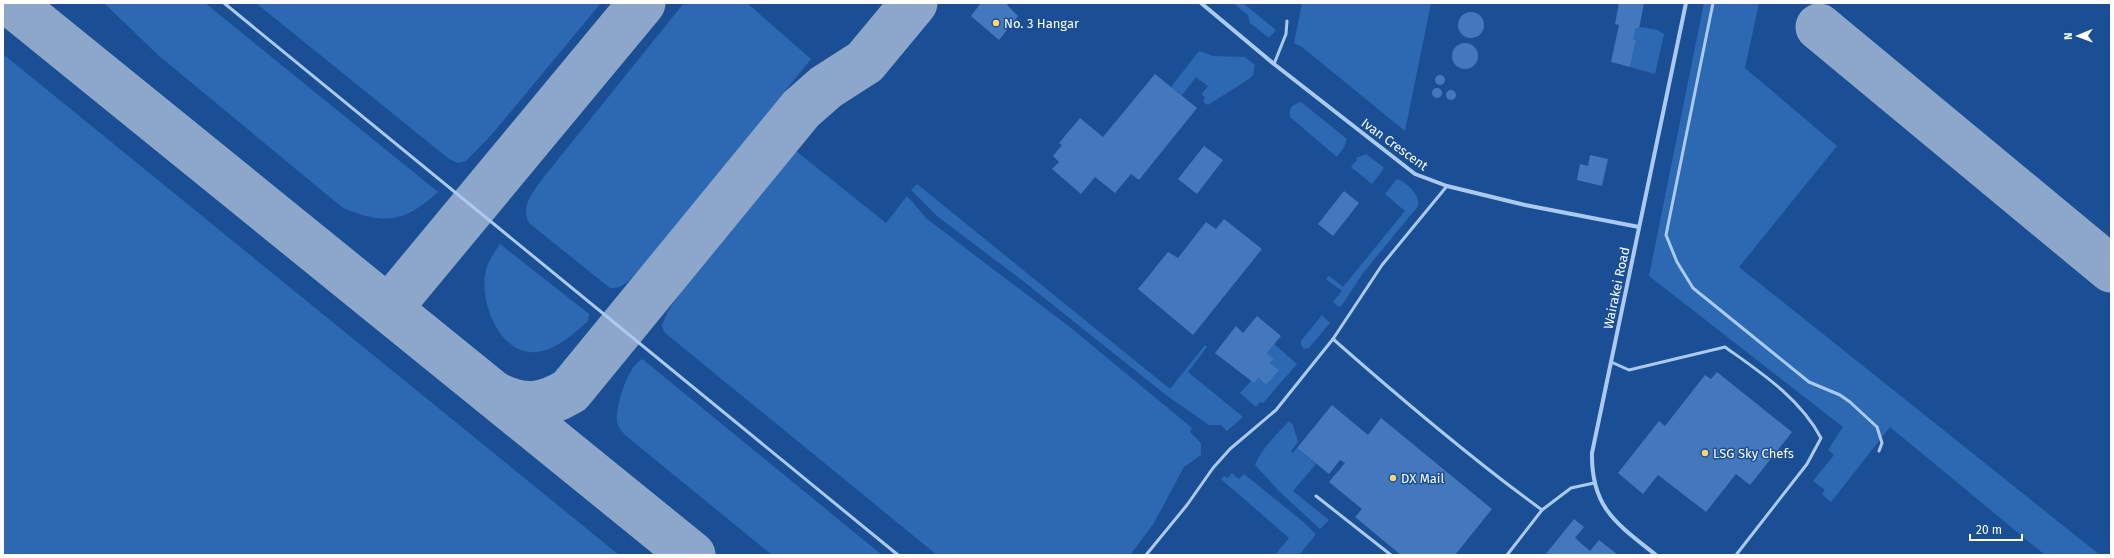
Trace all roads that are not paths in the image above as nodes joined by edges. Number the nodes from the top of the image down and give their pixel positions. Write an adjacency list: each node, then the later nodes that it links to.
1 (224, 3): 15 (lane)
2 (1201, 3): 6 (street, Ivan Crescent)
3 (1686, 3): 8 (street, Wairakei Road)
4 (1713, 3): 11 (lane)
5 (1287, 21): 6 (lane)
6 (1274, 64): 7 (street, Ivan Crescent)
7 (1447, 186): 8 (street, Ivan Crescent); 9 (lane)
8 (1639, 227): 10 (street, Wairakei Road)
9 (1333, 339): 14 (lane); 16 (lane)
10 (1611, 362): 12 (street, Wairakei Road); 20 (lane)
11 (1879, 451)
12 (1594, 483): 14 (lane); 19 (street, Wairakei Road)
13 (1316, 496): 17 (lane)
14 (1542, 510): 18 (lane)
15 (898, 555)
16 (1146, 555)
17 (1391, 555)
18 (1507, 555)
19 (1656, 555)
20 (1736, 555)

